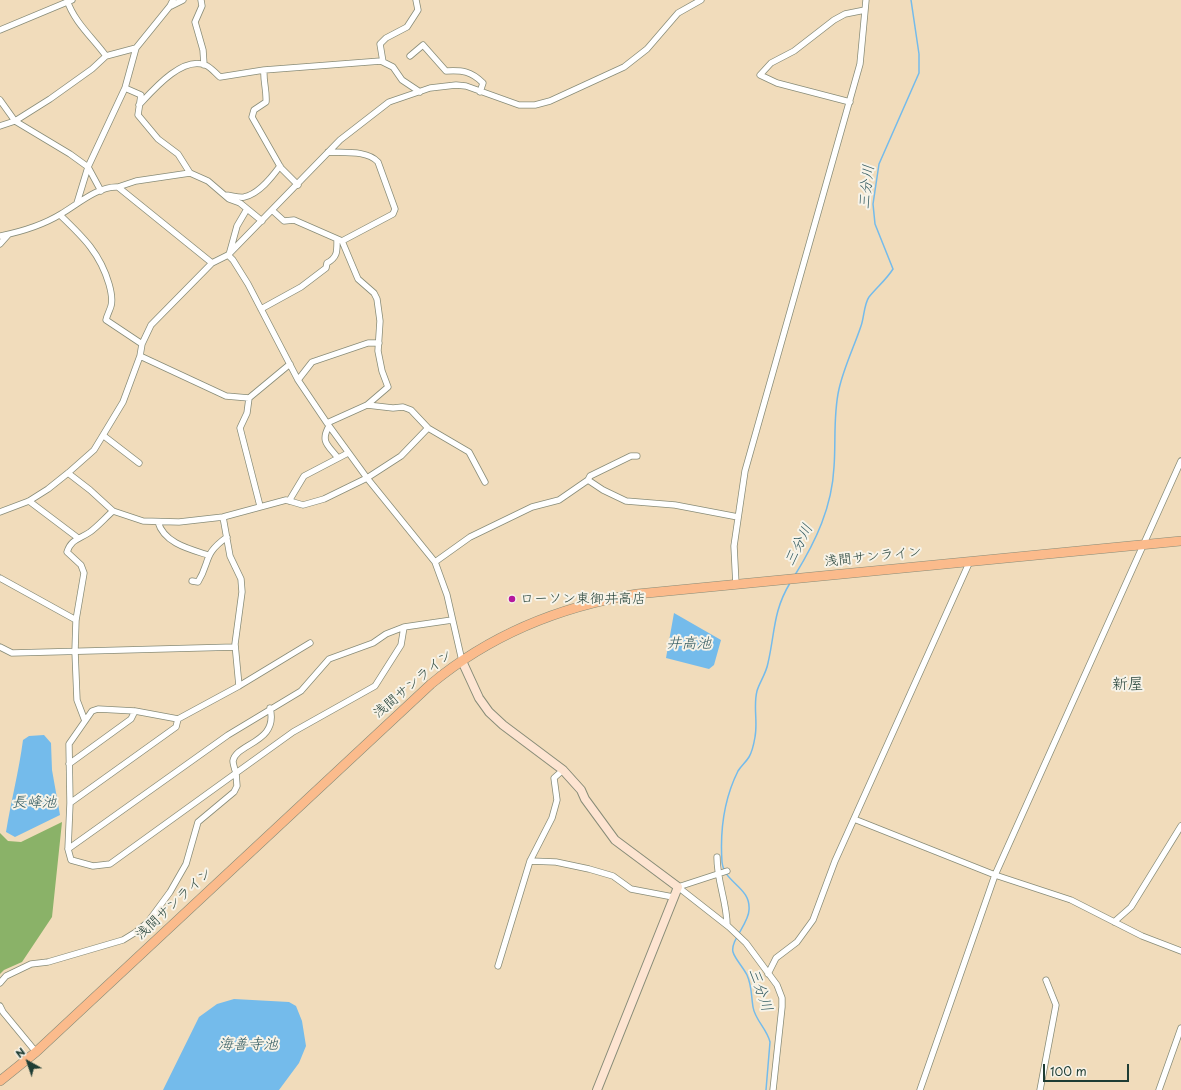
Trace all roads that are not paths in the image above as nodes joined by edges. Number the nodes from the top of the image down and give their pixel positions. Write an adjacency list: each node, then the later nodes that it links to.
1 (173, 0): 8 (street)
2 (183, 0): 8 (street)
3 (201, 0): 15 (street)
4 (416, 0): 14 (street)
5 (701, 0): 19 (street)
6 (866, 0): 9 (street)
7 (69, 1): 10 (street); 12 (street)
8 (170, 6): 11 (street)
9 (865, 10): 21 (street); 21 (street)
10 (0, 30)
11 (136, 48): 12 (street); 17 (street)
12 (106, 56): 23 (street)
13 (410, 56): 19 (street)
14 (383, 62): 16 (street); 18 (street)
15 (204, 65): 16 (street); 22 (street)
16 (264, 70): 26 (street)
17 (125, 88): 22 (street); 27 (street)
18 (420, 92): 19 (street); 25 (street)
19 (480, 92)
20 (0, 100): 23 (street)
21 (850, 102): 70 (street)
22 (139, 104): 28 (street)
23 (15, 121): 24 (street); 27 (street)
24 (0, 126)
25 (328, 152): 29 (street); 40 (street)
26 (280, 166): 29 (street); 32 (street)
27 (88, 167): 31 (street); 33 (street)
28 (190, 173): 30 (street); 32 (street)
29 (298, 185): 35 (street)
30 (118, 187): 31 (street); 43 (street)
31 (101, 191): 33 (street)
32 (225, 195): 34 (street)
33 (77, 203): 36 (street)
34 (247, 209): 37 (street); 42 (street)
35 (273, 211): 37 (street); 40 (street)
36 (60, 215): 38 (street); 46 (street)
37 (262, 220): 42 (street)
38 (8, 234): 39 (street); 41 (street)
39 (0, 236)
40 (339, 240): 44 (street); 45 (street)
41 (0, 244)
42 (228, 255): 43 (street); 44 (street)
43 (212, 263): 46 (street)
44 (261, 309): 48 (street)
45 (379, 343): 49 (street); 51 (street)
46 (142, 344): 47 (street)
47 (140, 356): 50 (street); 54 (street)
48 (290, 364): 49 (street); 50 (street)
49 (298, 380): 52 (street)
50 (249, 398): 66 (street)
51 (367, 405): 52 (street); 53 (street)
52 (328, 425): 55 (street); 57 (street)
53 (428, 428): 61 (street); 63 (street)
54 (104, 436): 59 (street); 60 (street)
55 (348, 452): 57 (street); 61 (street)
56 (637, 456): 62 (street)
57 (338, 458): 65 (street)
58 (1181, 461): 75 (street)
59 (139, 463)
60 (68, 473): 64 (street); 67 (street)
61 (367, 478): 65 (street); 78 (street)
62 (588, 480): 70 (street); 78 (street)
63 (485, 482)
64 (29, 501): 68 (street); 73 (street)
65 (289, 501): 66 (street)
66 (260, 506): 69 (street)
67 (113, 511): 71 (street); 73 (street)
68 (0, 512)
69 (223, 517): 71 (street); 72 (street)
70 (738, 517): 81 (street)
71 (158, 522): 76 (street)
72 (227, 537): 76 (street); 87 (street)
73 (78, 538): 82 (street)
74 (1181, 541): 75 (main road, 浅間サンライン)
75 (1144, 544): 77 (main road, 浅間サンライン); 106 (street)
76 (208, 555): 80 (street)
77 (970, 561): 81 (main road, 浅間サンライン); 99 (street)
78 (435, 562): 83 (street)
79 (0, 578): 82 (street)
80 (192, 581)
81 (736, 585): 89 (main road, 浅間サンライン)
82 (76, 620): 88 (street)
83 (452, 620): 84 (street); 89 (street)
84 (404, 627): 91 (street); 97 (street)
85 (310, 643): 90 (street)
86 (0, 647): 88 (street)
87 (235, 647): 88 (street); 90 (street)
88 (75, 651): 94 (street)
89 (462, 661): 96 (street); 118 (main road, 浅間サンライン)
90 (238, 686): 93 (street)
91 (270, 708): 97 (street); 101 (street)
92 (135, 711): 93 (street); 94 (street); 95 (street)
93 (178, 719): 98 (street)
94 (85, 721): 95 (street)
95 (69, 764): 98 (street)
96 (563, 770): 103 (street); 107 (street)
97 (236, 773): 101 (street); 115 (street)
98 (70, 803): 101 (street)
99 (854, 819): 106 (street); 113 (street)
100 (1181, 826): 109 (street)
101 (68, 849)
102 (717, 857): 105 (street)
103 (530, 860): 108 (street); 112 (street)
104 (726, 871): 105 (street)
105 (717, 874): 107 (street); 110 (street)
106 (995, 874): 109 (street); 122 (street)
107 (678, 887): 108 (street); 110 (street)
108 (673, 898): 120 (street)
109 (1114, 923): 111 (street)
110 (727, 925): 113 (street)
111 (1181, 951)
112 (498, 966)
113 (768, 974): 121 (street)
114 (1046, 980): 123 (street)
115 (0, 983)
116 (0, 1006): 118 (street)
117 (1181, 1028): 124 (street)
118 (36, 1052): 119 (main road, 浅間サンライン)
119 (0, 1081)
120 (597, 1090)
121 (772, 1090)
122 (920, 1090)
123 (1040, 1090)
124 (1159, 1090)

